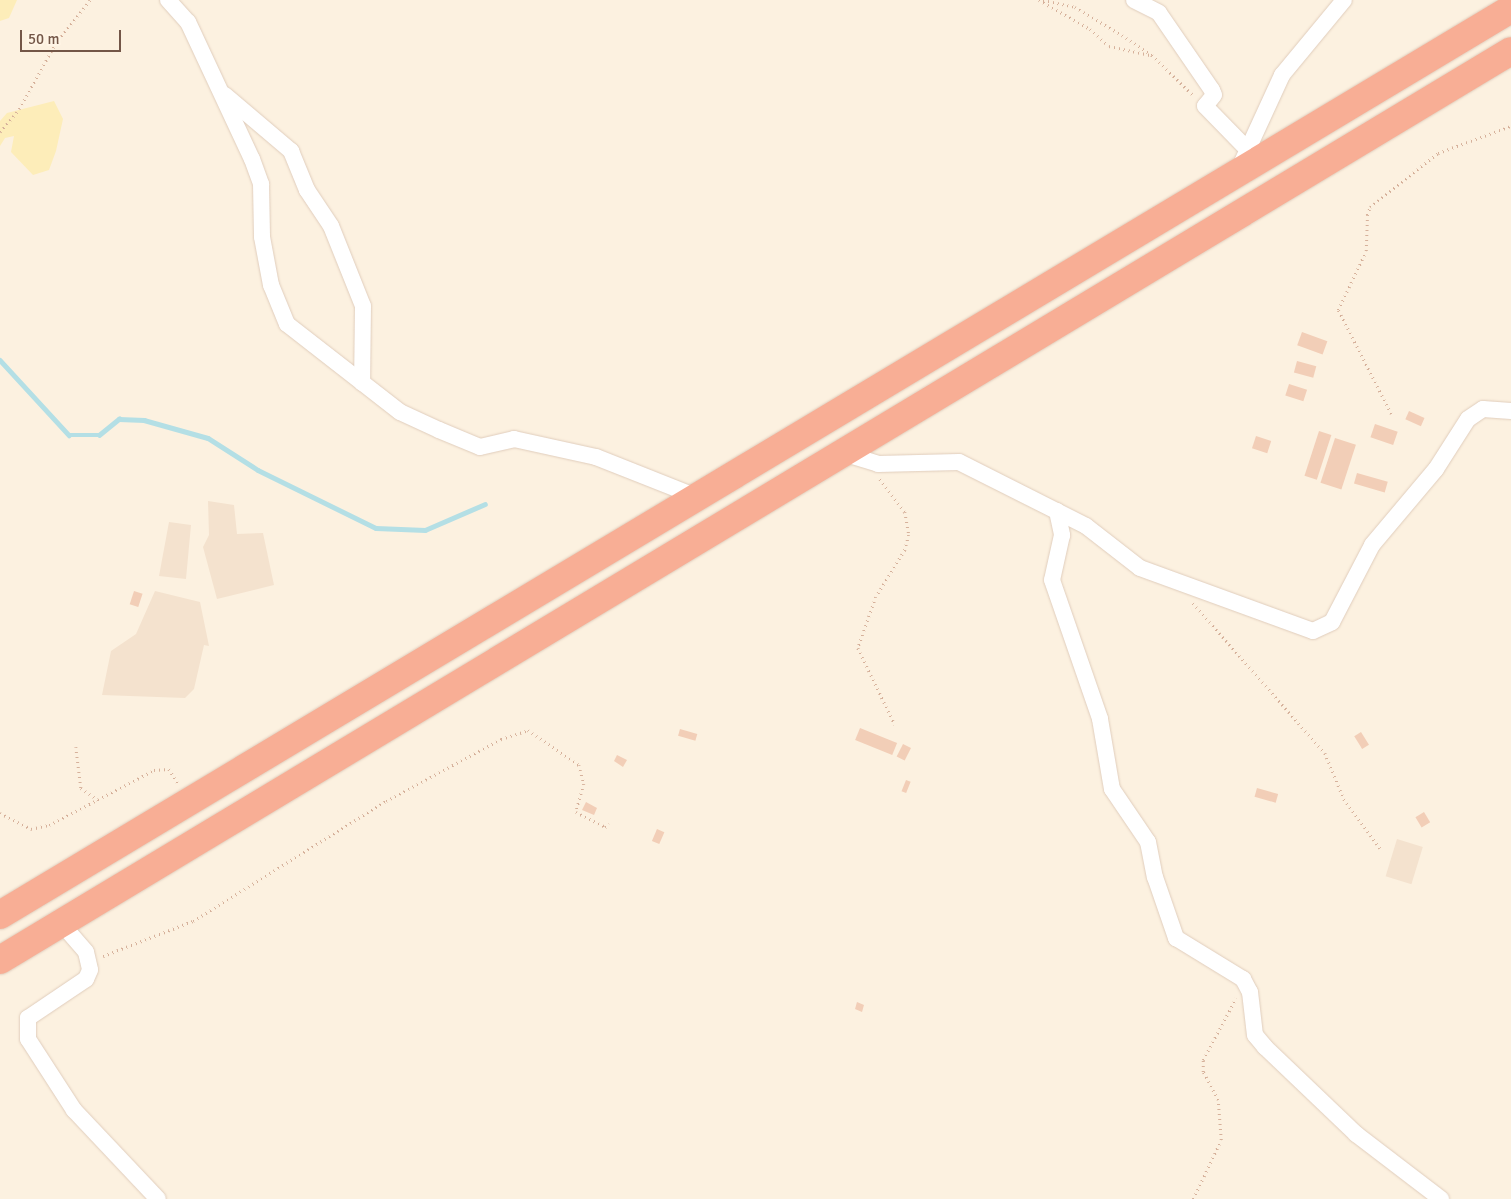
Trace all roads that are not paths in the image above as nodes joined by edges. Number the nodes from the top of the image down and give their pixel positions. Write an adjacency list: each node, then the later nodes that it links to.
1 (168, 0): 7 (street)
2 (1134, 0): 4 (street)
3 (1344, 0): 8 (street)
4 (1157, 6): 8 (street)
5 (1511, 8): 8 (highway)
6 (1511, 51): 11 (highway)
7 (219, 90): 9 (street); 9 (street)
8 (1242, 161): 12 (highway)
9 (362, 383): 12 (street)
10 (1511, 411): 13 (street)
11 (854, 456): 13 (street); 15 (highway)
12 (697, 497): 14 (highway)
13 (1057, 511): 18 (street)
14 (0, 915)
15 (61, 923): 16 (highway); 17 (street)
16 (0, 960)
17 (158, 1199)
18 (1441, 1199)

